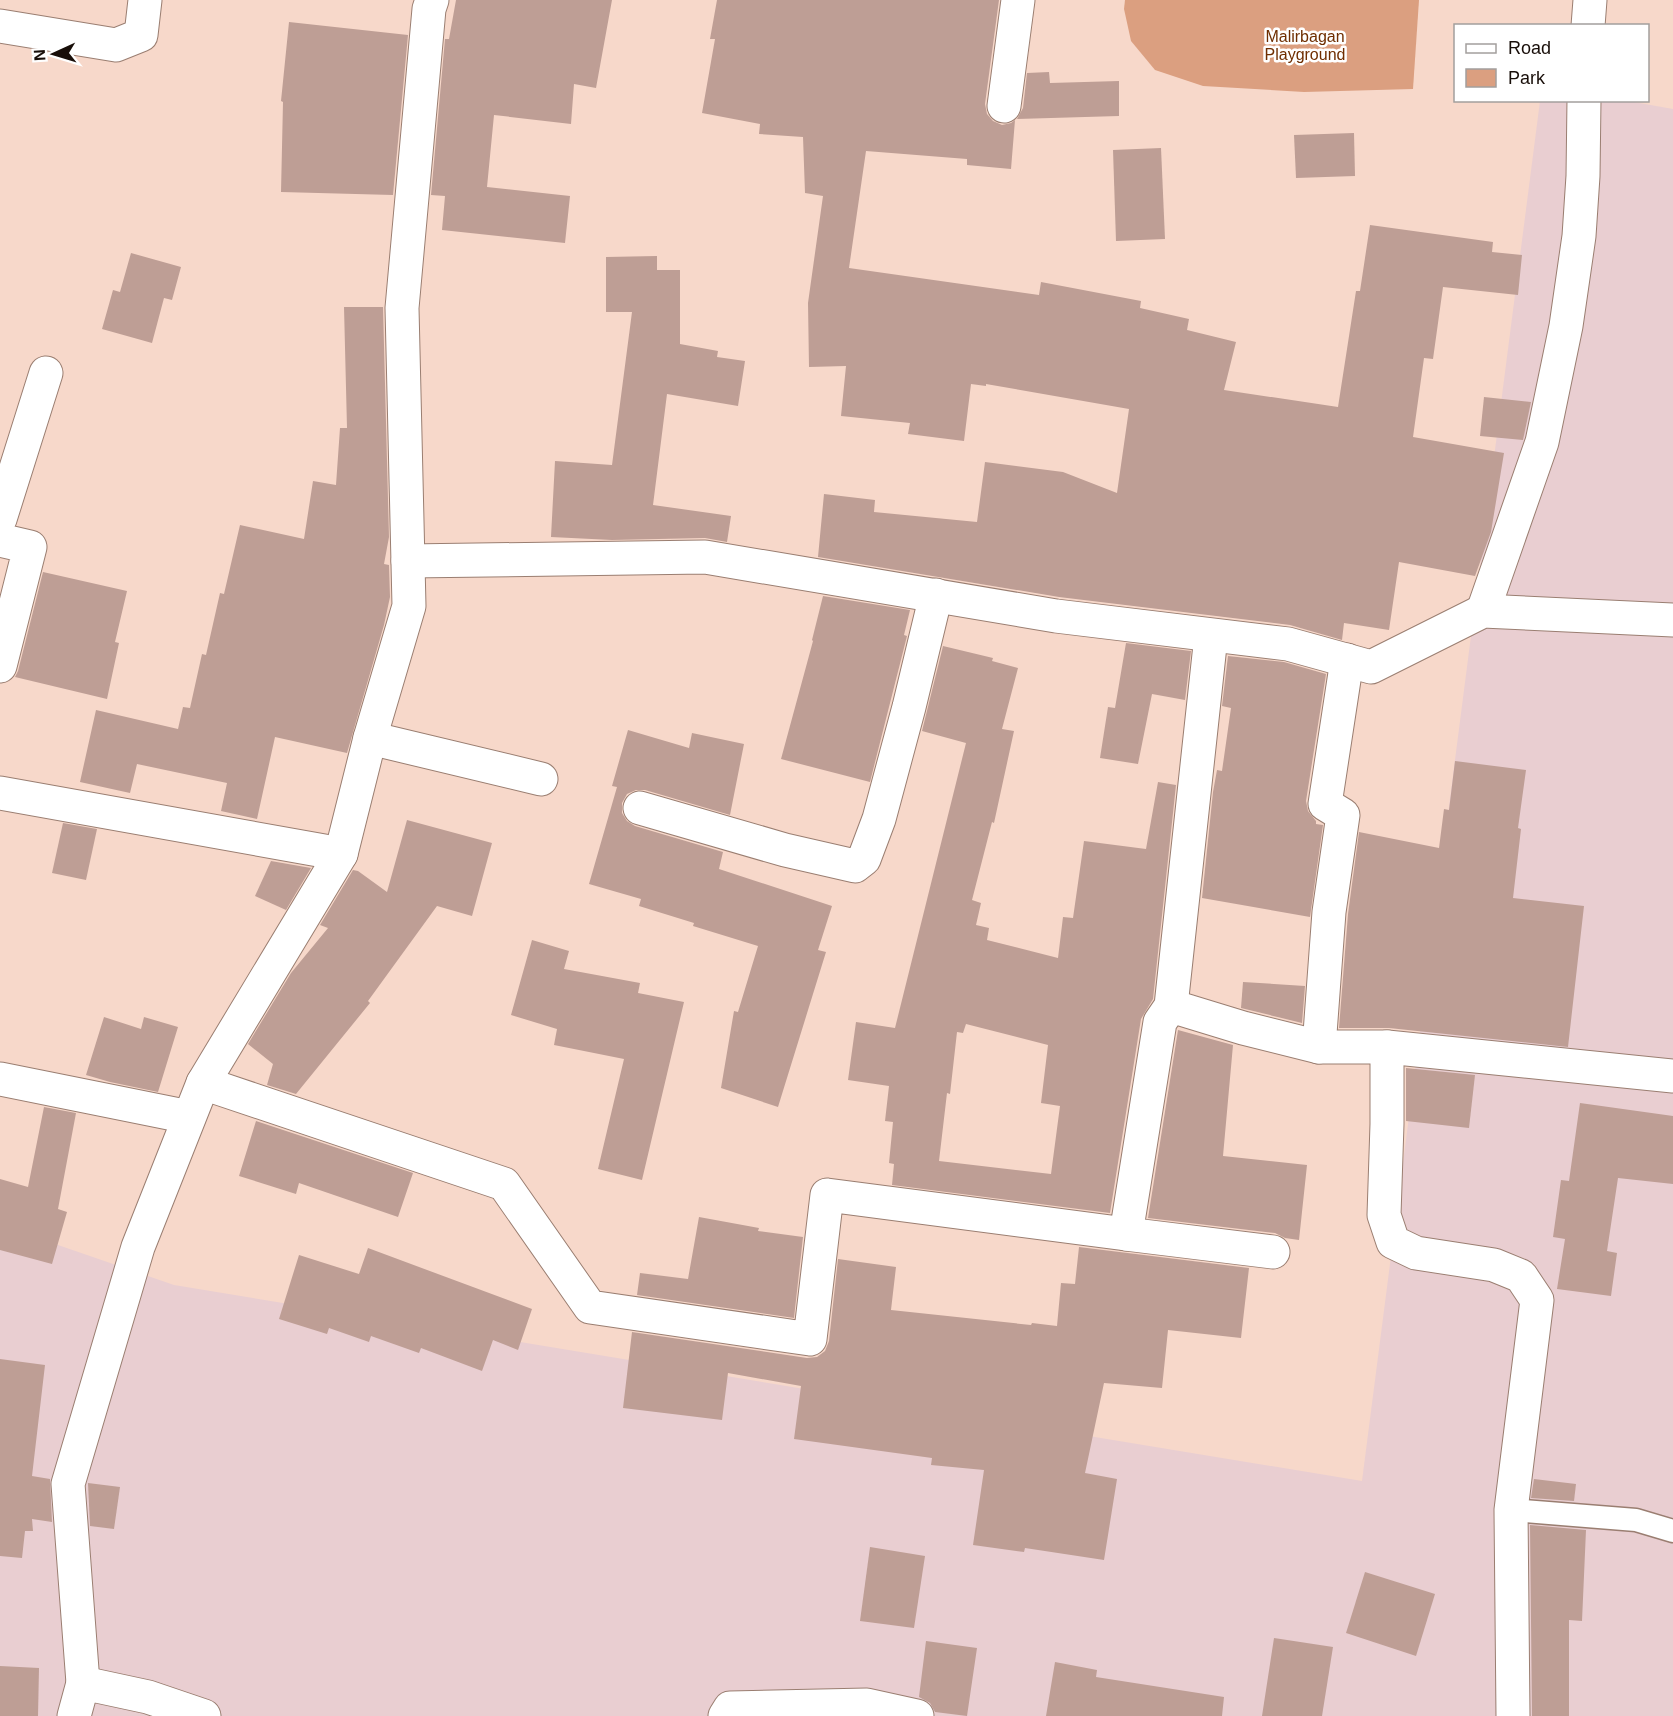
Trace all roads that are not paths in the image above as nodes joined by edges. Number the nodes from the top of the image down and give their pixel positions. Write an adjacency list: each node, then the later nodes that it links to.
1 (145, 0): 6 (street)
2 (432, 0): 12 (street)
3 (1018, 0): 8 (street)
4 (1590, 0): 5 (street)
5 (1588, 24)
6 (0, 26)
7 (1584, 102): 14 (street)
8 (1004, 106)
9 (46, 373): 10 (street)
10 (0, 519)
11 (0, 540): 18 (street)
12 (408, 561): 13 (street); 19 (street)
13 (936, 596): 16 (street); 22 (street)
14 (1483, 611): 15 (street); 17 (street)
15 (1673, 620)
16 (1211, 636): 17 (street); 24 (street)
17 (1347, 660): 25 (street)
18 (0, 666)
19 (370, 738): 20 (street); 23 (street)
20 (541, 778)
21 (0, 793): 23 (street)
22 (640, 808)
23 (341, 854): 29 (street)
24 (1171, 1006): 25 (street); 31 (street)
25 (1319, 1047): 26 (street)
26 (1387, 1047): 27 (street); 33 (street)
27 (1673, 1076)
28 (0, 1079): 30 (street)
29 (203, 1083): 30 (street); 31 (street)
30 (189, 1117): 35 (street)
31 (1126, 1234): 32 (street)
32 (1272, 1252)
33 (1511, 1510): 34 (lane); 40 (street)
34 (1673, 1531)
35 (83, 1683): 36 (street); 37 (street)
36 (74, 1716)
37 (204, 1716)
38 (725, 1716): 39 (street)
39 (917, 1716)
40 (1513, 1716)

